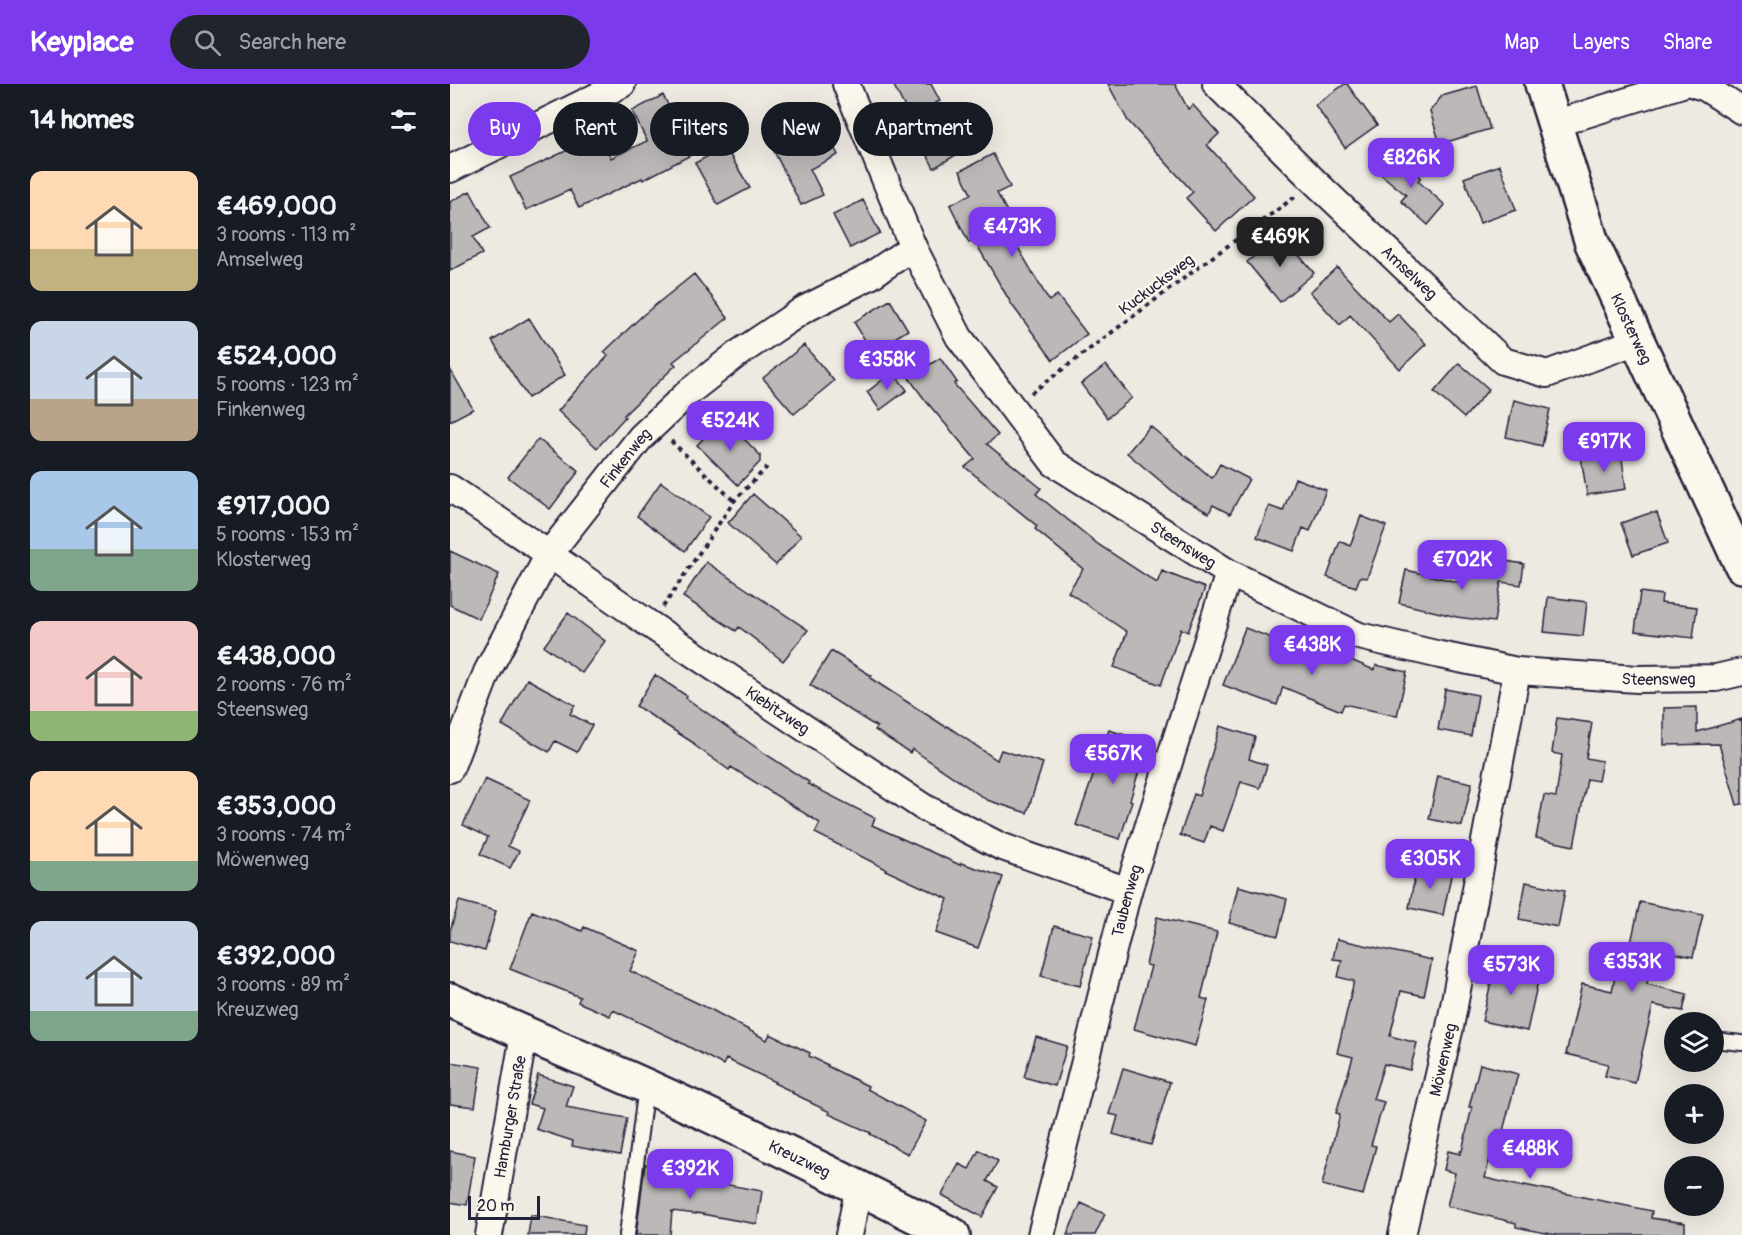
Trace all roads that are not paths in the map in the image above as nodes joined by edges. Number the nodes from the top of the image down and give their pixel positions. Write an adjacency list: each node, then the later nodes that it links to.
1 (622, 84): 8 (street)
2 (846, 84): 9 (street, Steensweg)
3 (1216, 84): 10 (street, Amselweg)
4 (1542, 84): 7 (street, Klosterweg)
5 (1698, 85): 6 (street); 7 (street)
6 (1742, 111)
7 (1554, 124): 10 (street, Klosterweg)
8 (450, 169)
9 (913, 247): 12 (street, Finkenweg); 14 (street, Steensweg)
10 (1637, 341): 13 (street, Klosterweg)
11 (450, 488): 12 (street, Kiebitzweg)
12 (549, 554): 17 (street, Finkenweg); 18 (street, Kiebitzweg)
13 (1742, 566)
14 (1229, 573): 15 (street, Steensweg); 18 (street, Taubenweg)
15 (1516, 671): 16 (street, Steensweg); 30 (street, Möwenweg)
16 (1742, 672)
17 (450, 769)
18 (1128, 891): 29 (street, Taubenweg)
19 (450, 1000): 20 (street, Kreuzweg)
20 (524, 1034): 23 (street, Kreuzweg); 25 (street, Hamburger Straße)
21 (1724, 1041): 22 (lane)
22 (1742, 1043)
23 (646, 1086): 24 (street, Kreuzweg); 26 (lane)
24 (859, 1187): 27 (street); 28 (street, Kreuzweg)
25 (489, 1235)
26 (627, 1235)
27 (849, 1235)
28 (952, 1235)
29 (1041, 1235)
30 (1402, 1235)

